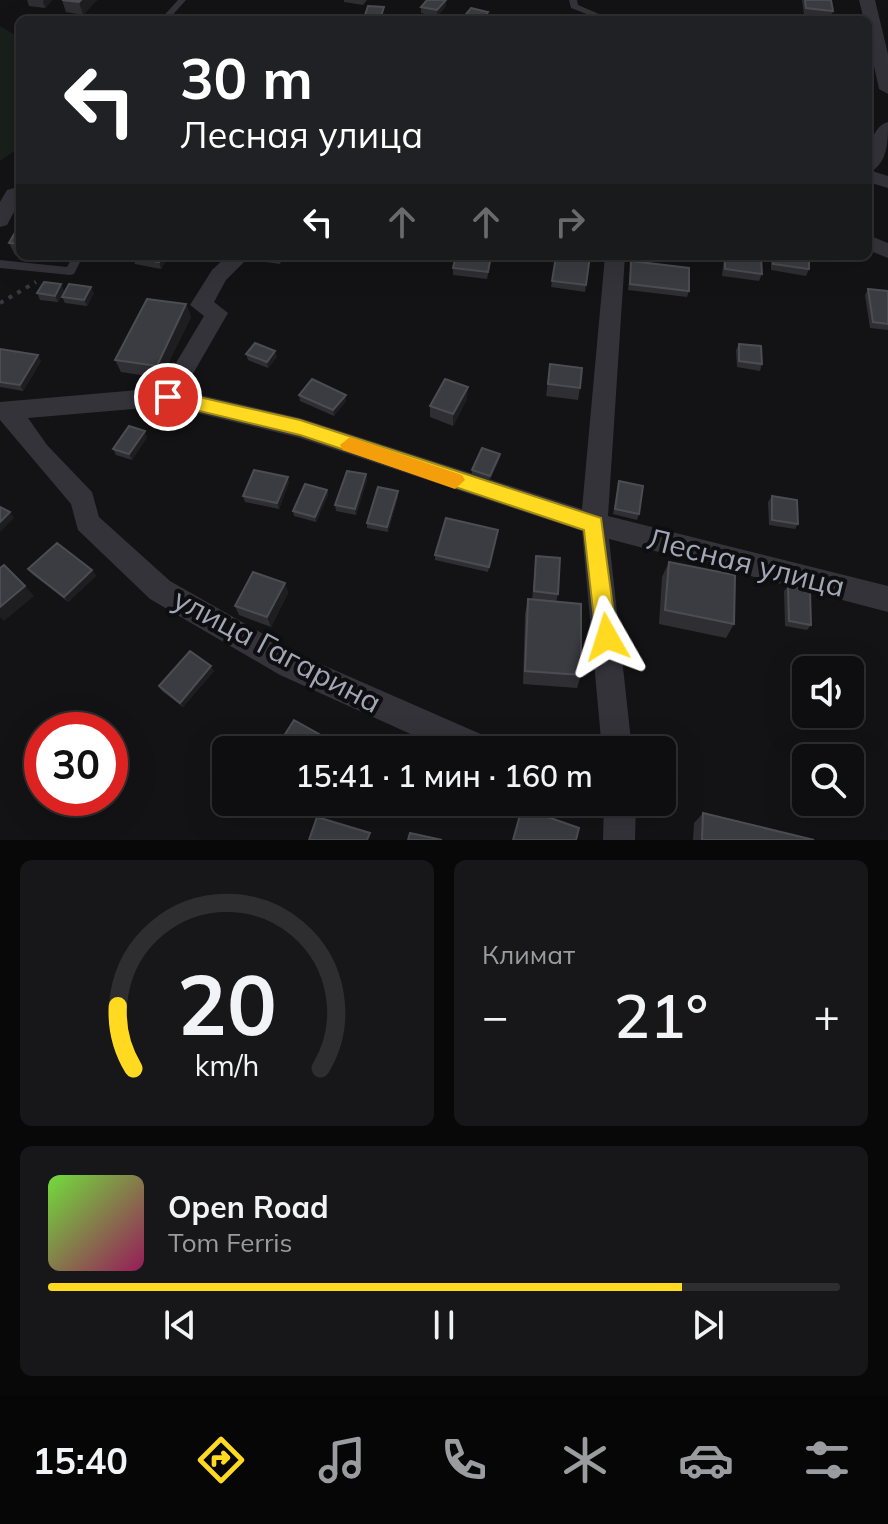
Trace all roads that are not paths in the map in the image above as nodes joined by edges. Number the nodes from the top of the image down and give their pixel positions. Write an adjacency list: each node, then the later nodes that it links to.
1 (182, 0): 3 (lane)
2 (573, 0): 4 (lane)
3 (168, 16)
4 (599, 16)
5 (872, 21): 6 (street)
6 (888, 89)
7 (888, 127): 8 (street)
8 (872, 163)
9 (11, 194): 10 (street)
10 (0, 220)
11 (76, 260): 14 (lane)
12 (236, 260): 15 (street)
13 (615, 260): 17 (street)
14 (0, 264)
15 (168, 397): 16 (street, Лесная улица); 17 (street, Лесная улица)
16 (5, 411): 19 (street, улица Гагарина)
17 (594, 524): 18 (street, Лесная улица); 20 (street)
18 (888, 599)
19 (450, 736)
20 (616, 736)
21 (620, 816): 22 (street)
22 (619, 840)

